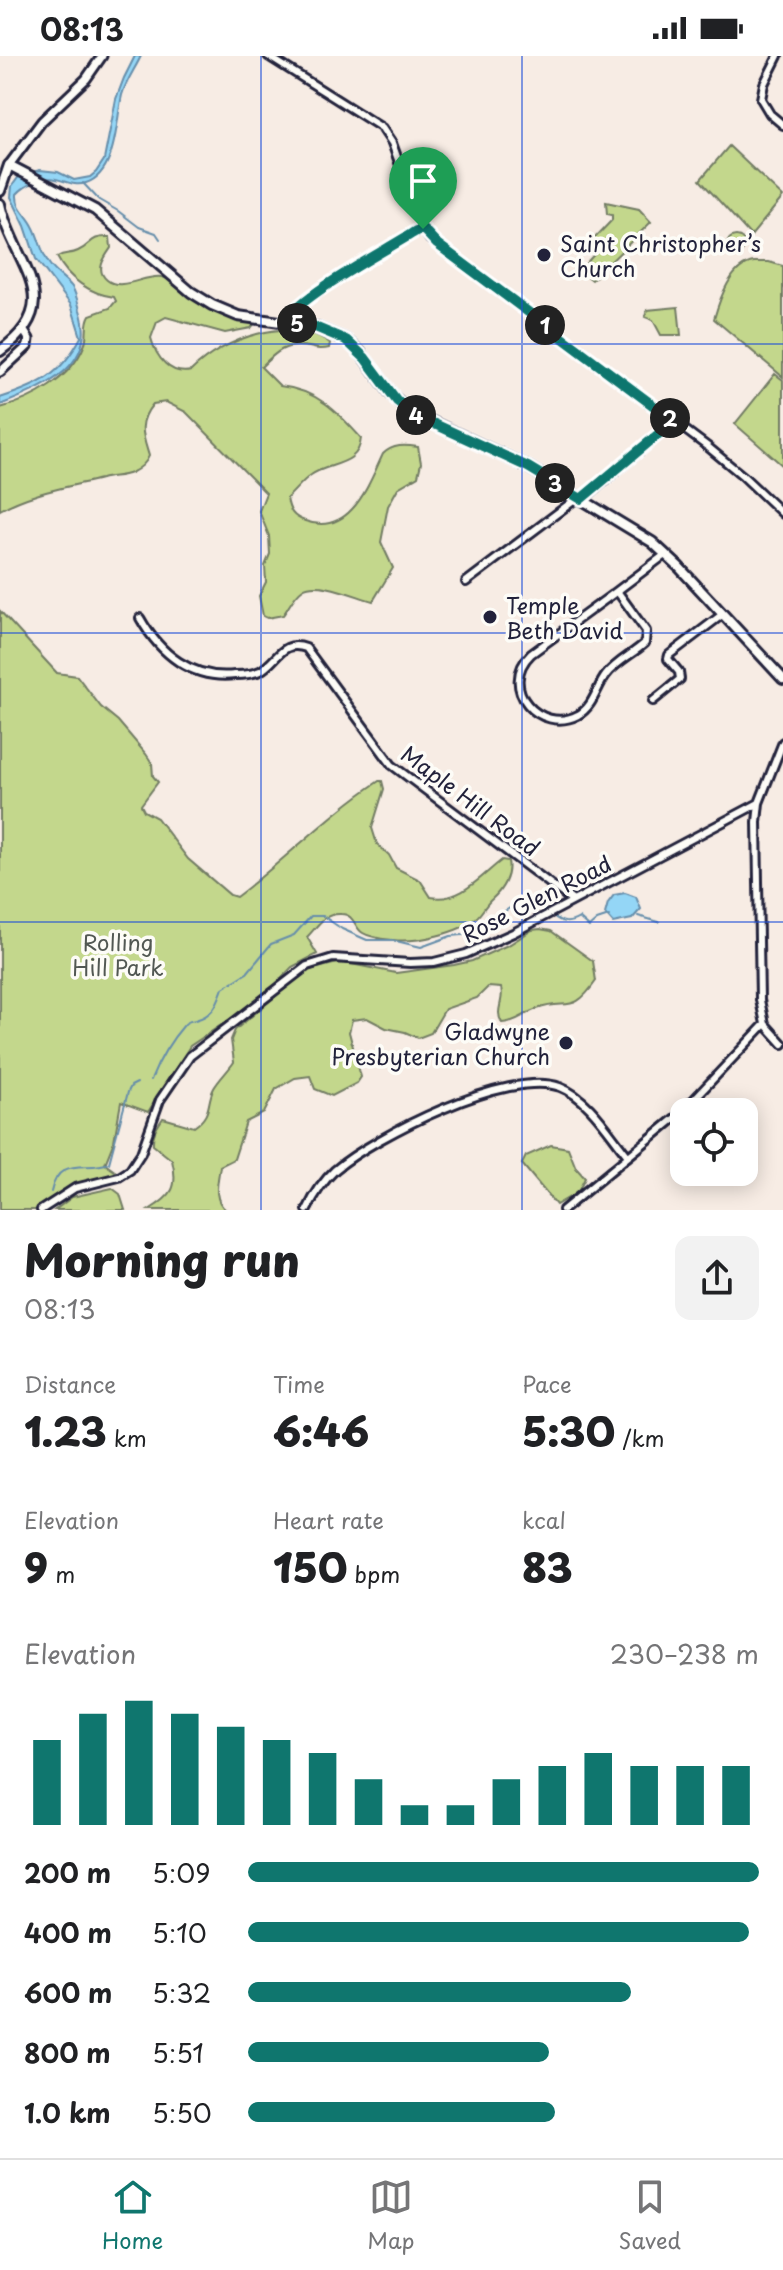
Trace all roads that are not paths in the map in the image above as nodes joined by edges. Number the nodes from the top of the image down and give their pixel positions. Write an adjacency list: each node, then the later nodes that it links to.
1 (102, 56): 5 (street)
2 (268, 56): 8 (street)
3 (778, 56): 4 (street)
4 (783, 125)
5 (9, 165): 6 (main road); 9 (main road)
6 (0, 191)
7 (0, 204): 10 (main road)
8 (423, 229): 9 (street); 13 (street)
9 (285, 321): 14 (main road)
10 (24, 331): 11 (main road); 12 (street)
11 (0, 351)
12 (0, 372)
13 (674, 421): 14 (street); 15 (street)
14 (581, 499): 16 (main road); 17 (street)
15 (783, 514)
16 (666, 554): 18 (street); 19 (main road)
17 (466, 582)
18 (617, 591): 18 (street)
19 (723, 614): 21 (main road); 22 (street)
20 (140, 618): 25 (street, Maple Hill Road)
21 (783, 679)
22 (653, 701)
23 (783, 742): 24 (street)
24 (759, 803): 25 (street, Rose Glen Road); 26 (street)
25 (573, 901): 29 (street, Rose Glen Road)
26 (765, 1024): 27 (street); 28 (street)
27 (783, 1044)
28 (628, 1156): 30 (street); 31 (street)
29 (41, 1210)
30 (307, 1210)
31 (563, 1210)

